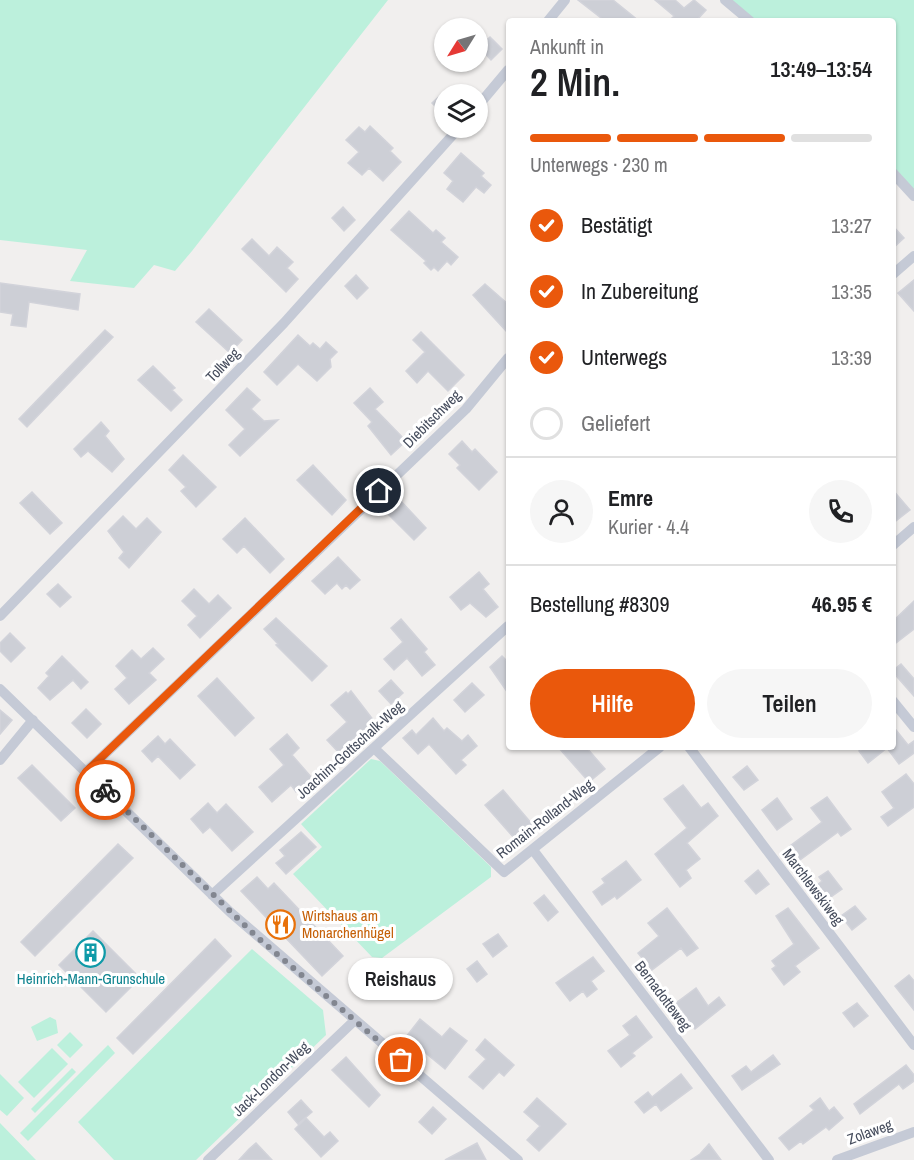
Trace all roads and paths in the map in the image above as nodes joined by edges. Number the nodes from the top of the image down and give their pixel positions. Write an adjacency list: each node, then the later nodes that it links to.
1 (565, 0): 3 (street)
2 (725, 0): 4 (street)
3 (550, 18)
4 (746, 18)
5 (506, 72): 6 (street)
6 (488, 94)
7 (450, 138): 15 (street, Tollweg)
8 (896, 176): 9 (street)
9 (914, 196)
10 (914, 256): 11 (street)
11 (896, 272)
12 (506, 360): 25 (street, Diebitschweg)
13 (914, 527): 14 (street)
14 (896, 543)
15 (0, 616)
16 (506, 628): 21 (street, Joachim-Gottschalk-Weg)
17 (0, 689): 19 (street)
18 (896, 705): 20 (street)
19 (33, 720): 24 (street); 25 (street)
20 (914, 727)
21 (374, 748): 26 (street, Romain-Rolland-Weg); 27 (street, Joachim-Gottschalk-Weg)
22 (656, 750): 26 (street, Romain-Rolland-Weg)
23 (691, 750): 29 (street, Marchlewskiweg)
24 (0, 760)
25 (86, 772): 27 (street)
26 (533, 850): 33 (street, Bernadotteweg)
27 (212, 895): 28 (street)
28 (354, 1021): 31 (street, Jack-London-Weg); 32 (street)
29 (914, 1045)
30 (914, 1132): 34 (street, Zolaweg)
31 (208, 1160)
32 (518, 1160)
33 (769, 1160)
34 (837, 1160)

